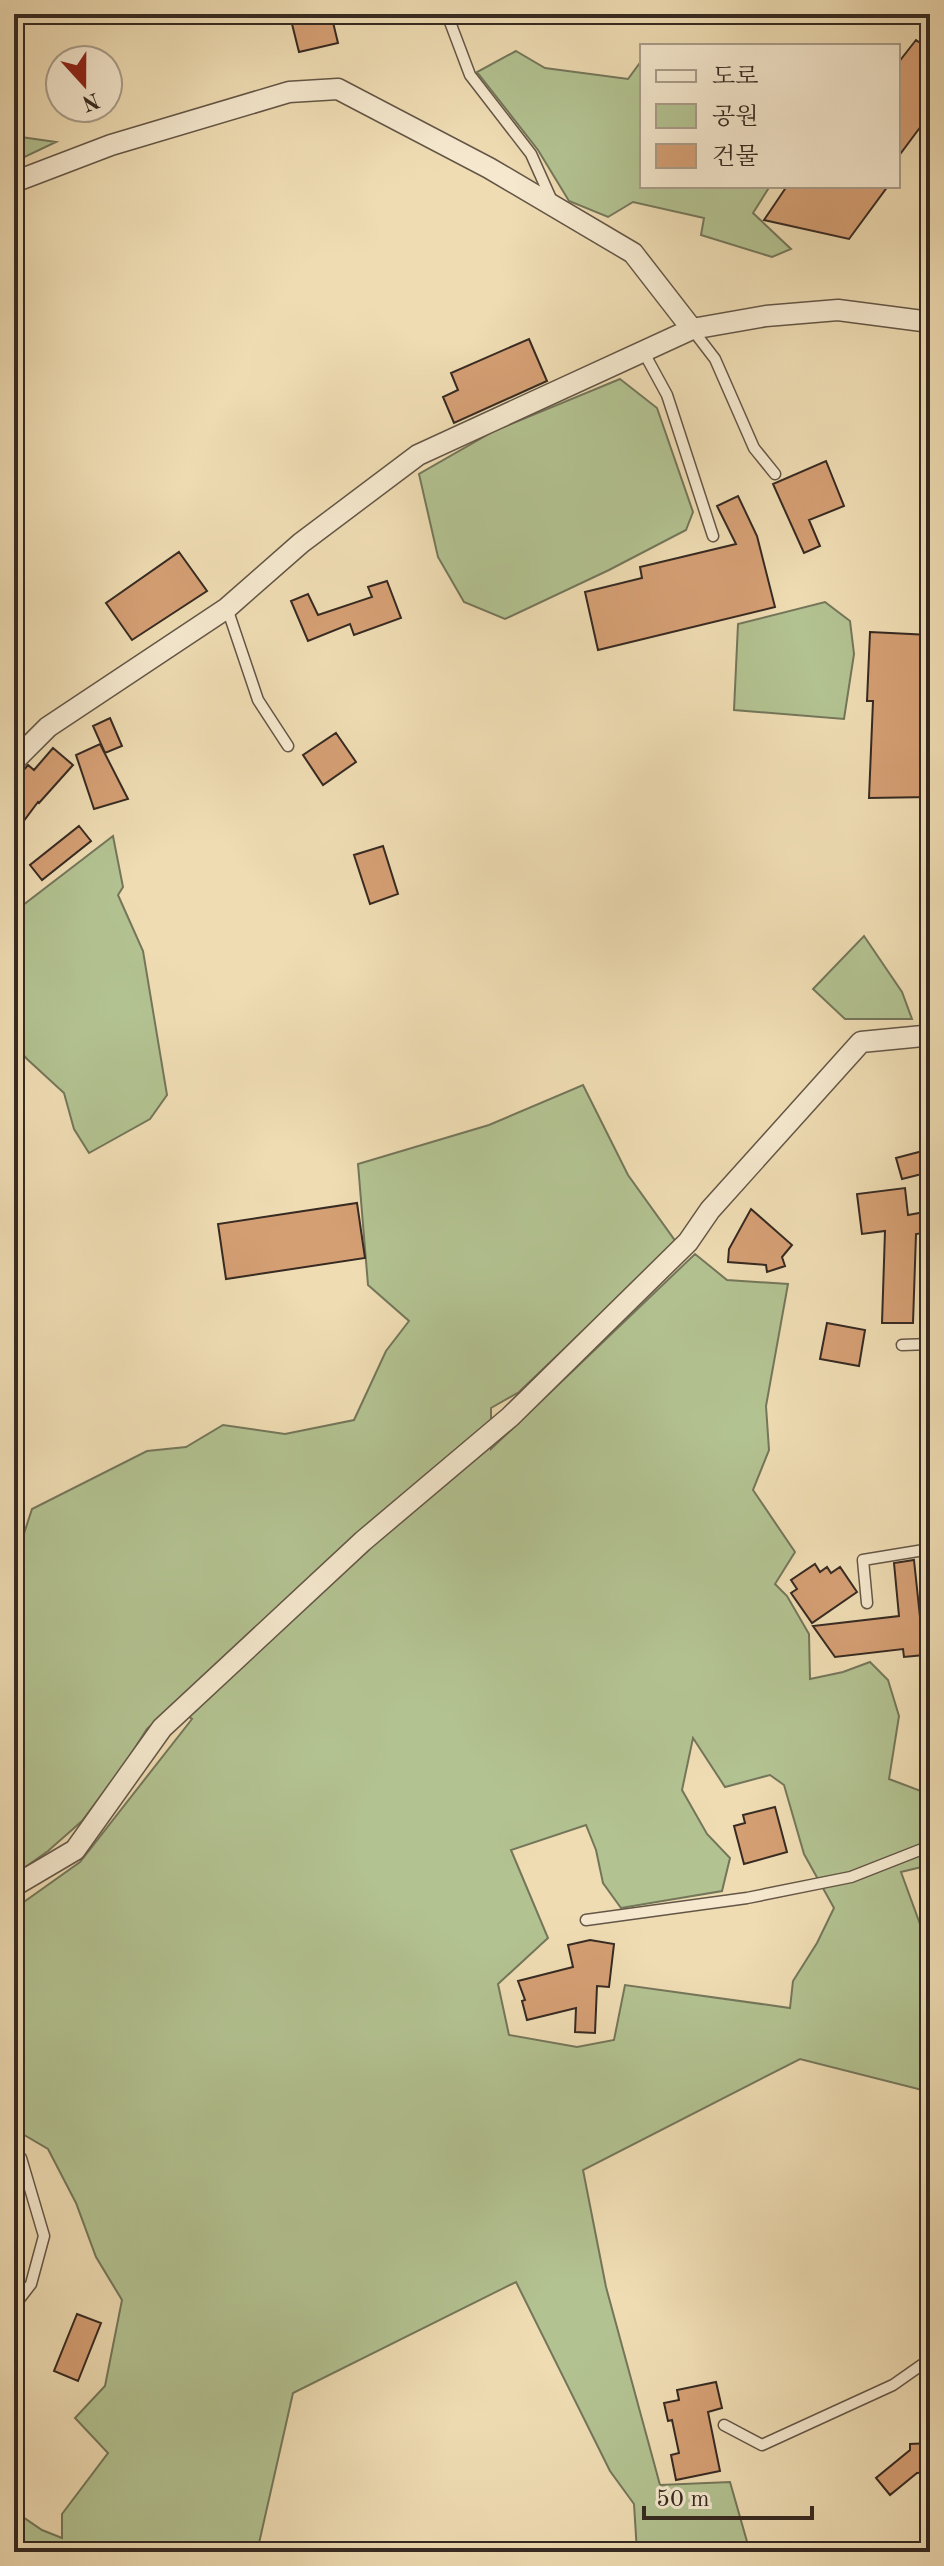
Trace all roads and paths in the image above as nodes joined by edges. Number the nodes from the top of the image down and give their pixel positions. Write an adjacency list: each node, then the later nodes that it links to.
1 (447, 14): 3 (lane)
2 (14, 182): 3 (street)
3 (554, 207): 5 (street)
4 (930, 322): 5 (street)
5 (692, 329): 6 (street); 7 (lane)
6 (643, 351): 8 (lane); 9 (street)
7 (775, 474)
8 (713, 536)
9 (227, 608): 10 (lane); 11 (street)
10 (288, 746)
11 (14, 761)
12 (930, 1040): 18 (street)
13 (930, 1344): 14 (lane)
14 (902, 1345)
15 (930, 1549): 16 (lane)
16 (867, 1603)
17 (930, 1846): 19 (lane)
18 (14, 1886)
19 (586, 1920)
20 (14, 2151): 21 (lane)
21 (14, 2306)
22 (930, 2359): 23 (lane)
23 (724, 2425)

